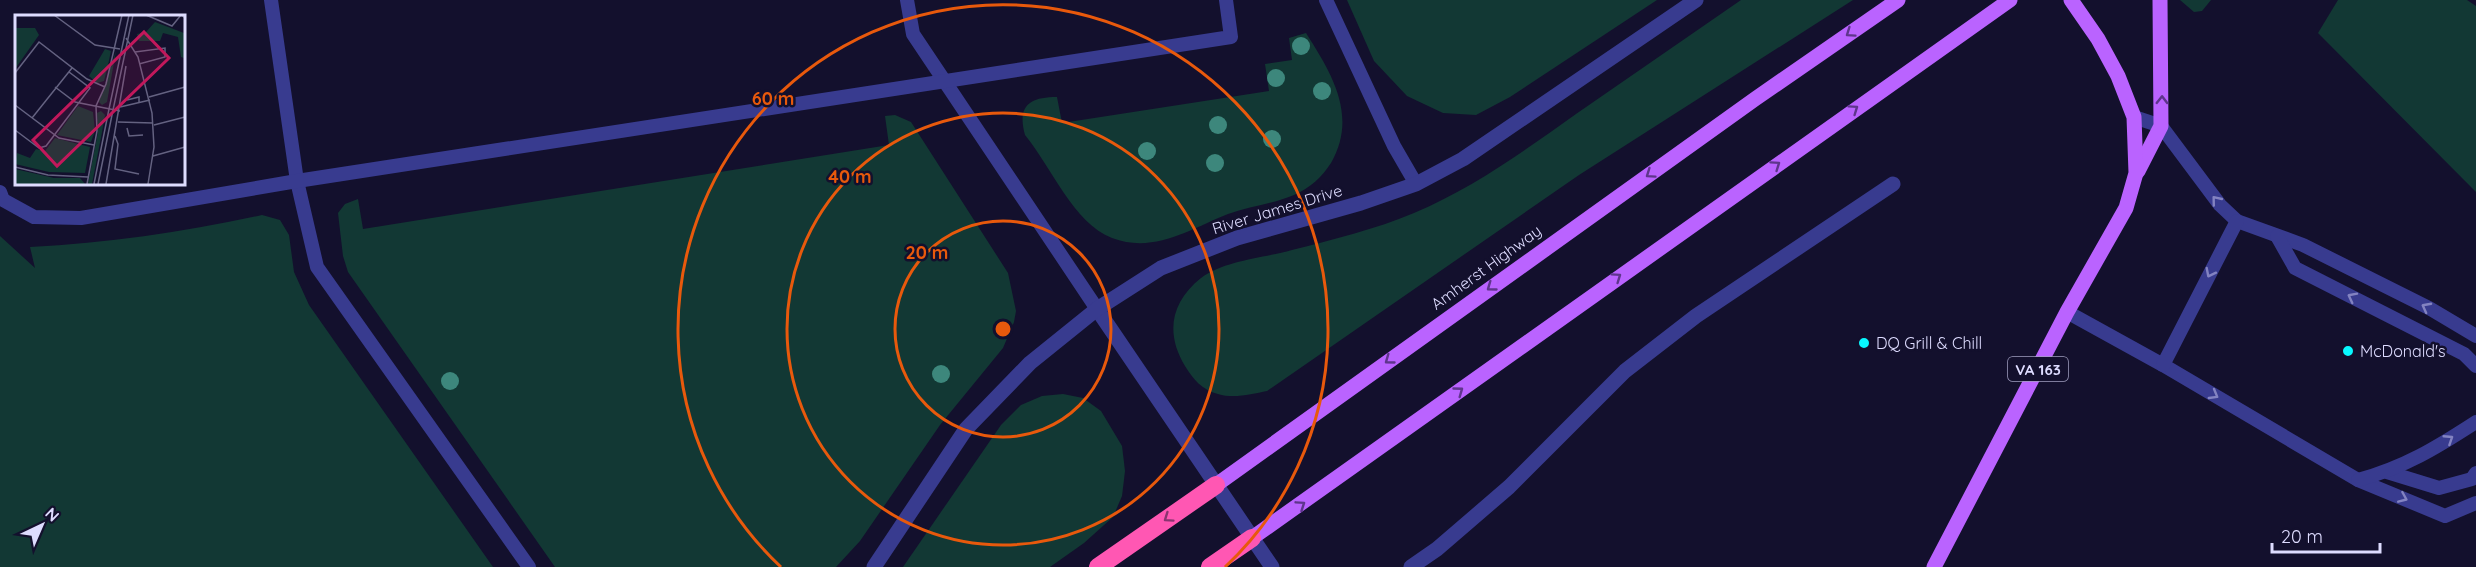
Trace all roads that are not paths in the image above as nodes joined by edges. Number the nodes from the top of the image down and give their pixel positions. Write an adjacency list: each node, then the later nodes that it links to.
1 (272, 0): 14 (lane)
2 (907, 0): 10 (lane)
3 (1226, 0): 10 (lane)
4 (1326, 0): 15 (lane)
5 (1696, 0): 15 (street, River James Drive)
6 (1898, 0): 29 (main road, Amherst Highway, one-way to 29)
7 (2010, 0): 31 (main road, one-way to 7)
8 (2071, 0): 11 (main road, VA 163)
9 (2160, 0): 12 (main road, one-way to 9)
10 (943, 82): 14 (lane); 20 (lane)
11 (2134, 117): 12 (lane); 13 (main road, VA 163)
12 (2161, 126): 13 (main road); 18 (lane, one-way to 12)
13 (2136, 173): 21 (main road, VA 163)
14 (297, 181): 17 (lane); 32 (lane)
15 (1416, 184): 20 (street, River James Drive)
16 (1893, 184): 37 (street)
17 (0, 192)
18 (2237, 221): 19 (lane); 23 (lane, one-way to 23)
19 (2277, 236): 22 (lane, one-way to 19); 24 (lane, one-way to 19)
20 (1097, 309): 29 (street); 33 (street, River James Drive)
21 (2067, 312): 23 (lane); 38 (main road, VA 163)
22 (2476, 336)
23 (2163, 365): 28 (lane, one-way to 28)
24 (2476, 366)
25 (2476, 422): 26 (lane, one-way to 25)
26 (2387, 472): 27 (lane); 28 (lane)
27 (2476, 473)
28 (2358, 480): 30 (lane, one-way to 30)
29 (1216, 485): 31 (street); 34 (highway, Amherst Highway, one-way to 34)
30 (2476, 503)
31 (1252, 538): 35 (highway); 36 (street)
32 (529, 567)
33 (874, 567)
34 (1098, 567)
35 (1210, 567)
36 (1272, 567)
37 (1411, 567)
38 (1934, 567)

